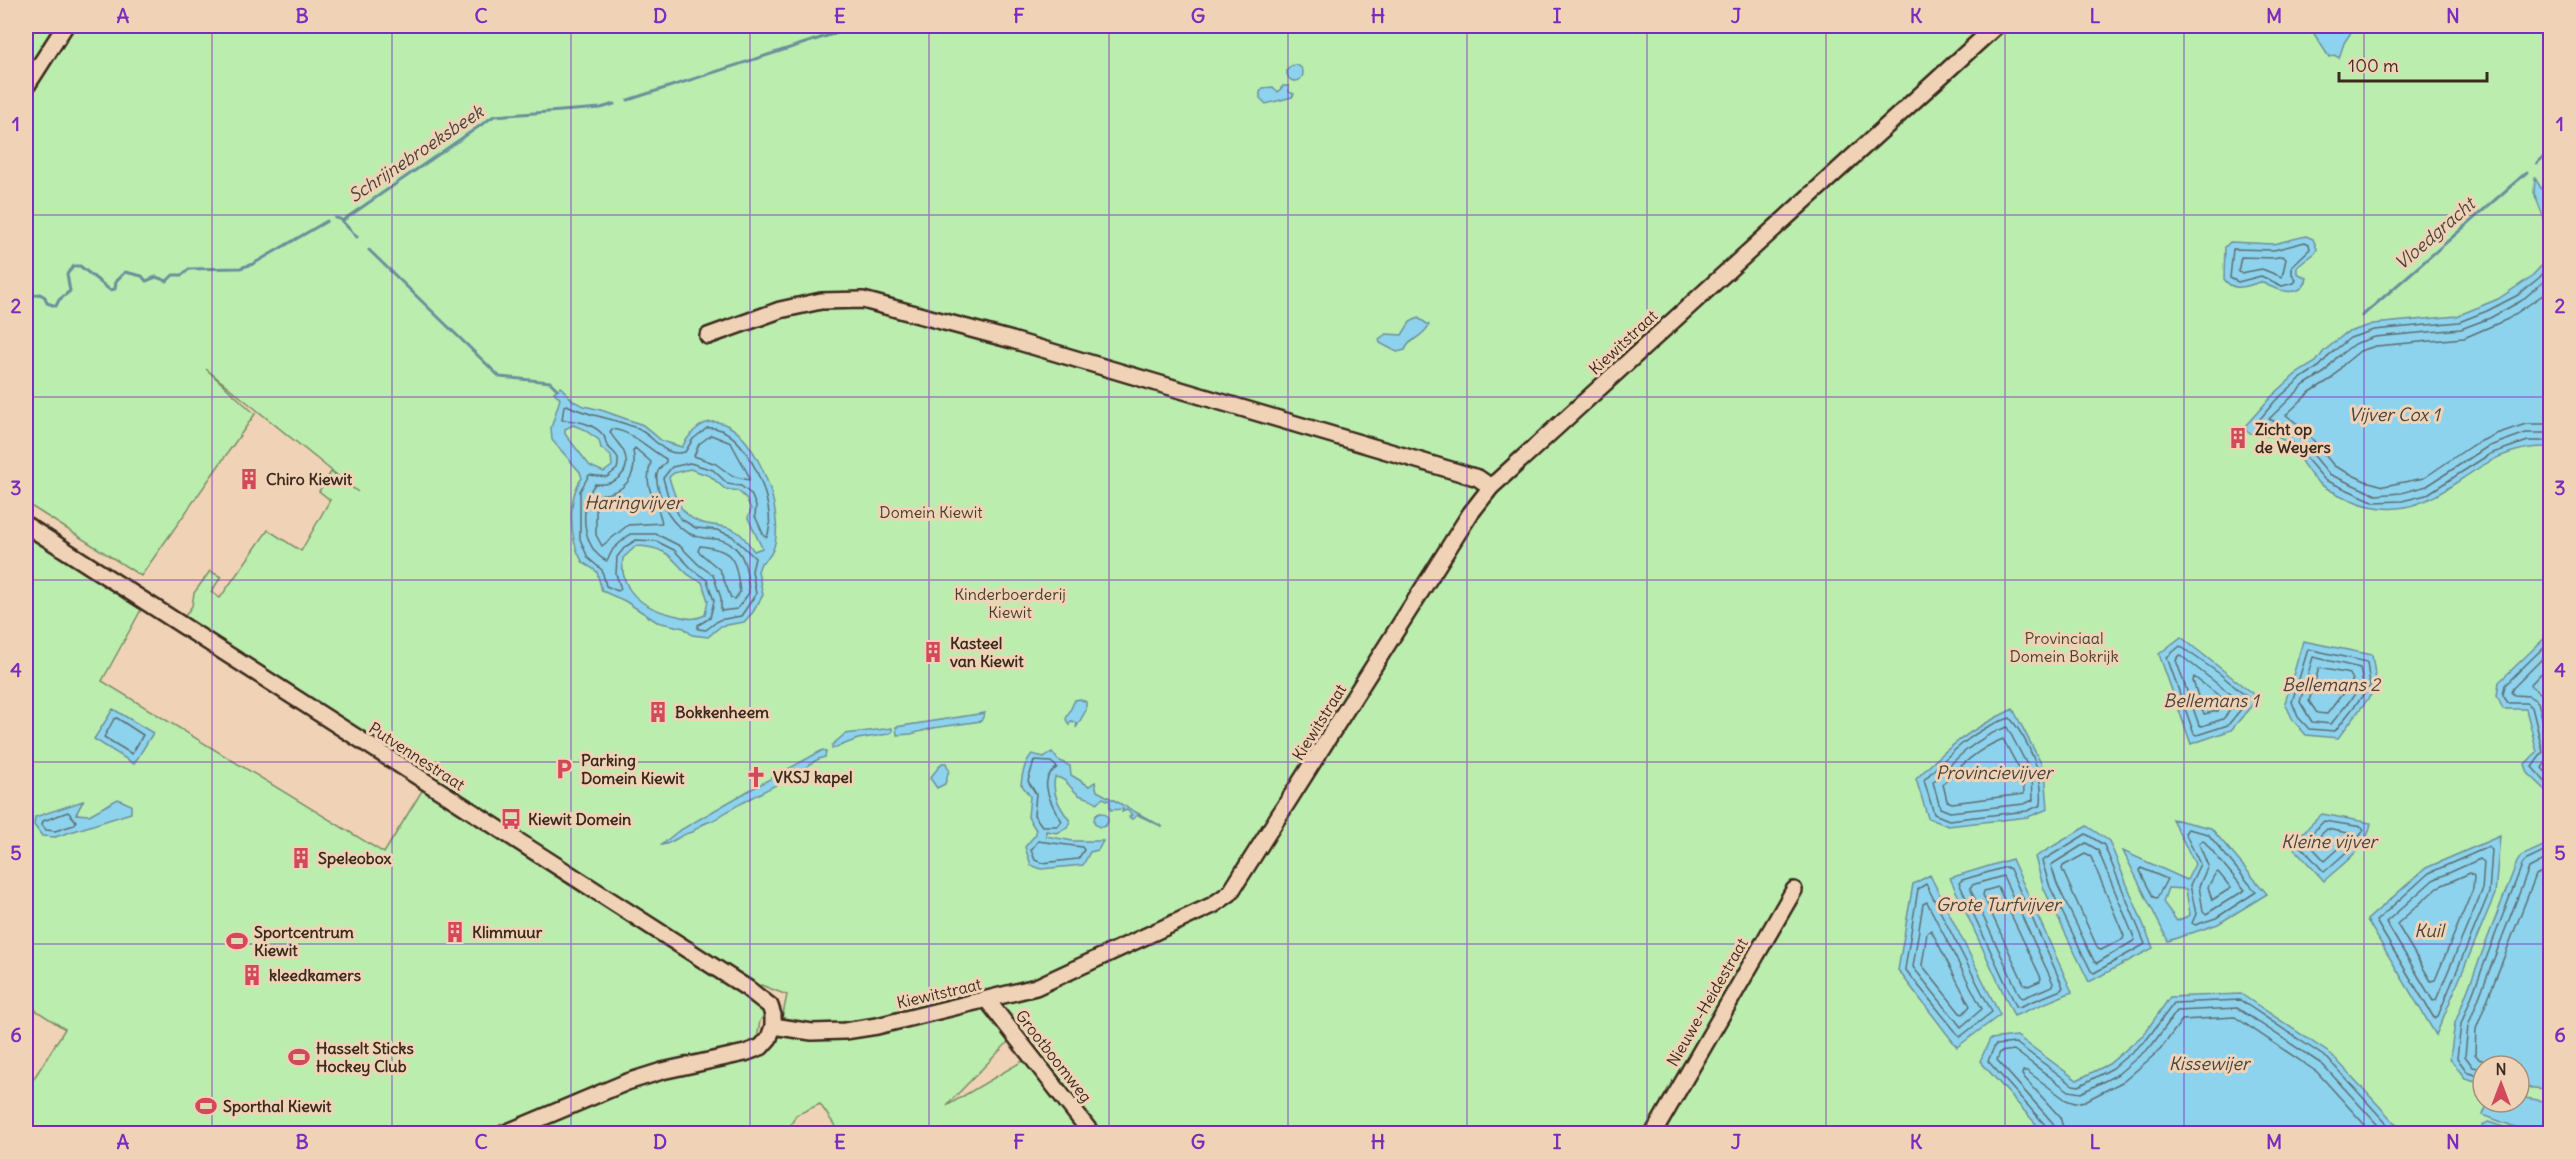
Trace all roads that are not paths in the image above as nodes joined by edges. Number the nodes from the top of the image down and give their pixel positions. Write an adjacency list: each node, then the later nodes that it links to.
1 (65, 26): 3 (street)
2 (1996, 26): 5 (street, Kiewitstraat)
3 (26, 87)
4 (708, 336): 5 (street)
5 (1491, 487): 8 (street, Kiewitstraat)
6 (26, 525): 9 (street, Putvennestraat)
7 (1794, 890): 12 (street, Nieuwe-Heidestraat)
8 (987, 1000): 9 (street, Kiewitstraat); 11 (street, Grootboomweg)
9 (773, 1026): 10 (street)
10 (503, 1134)
11 (1092, 1134)
12 (1653, 1134)

